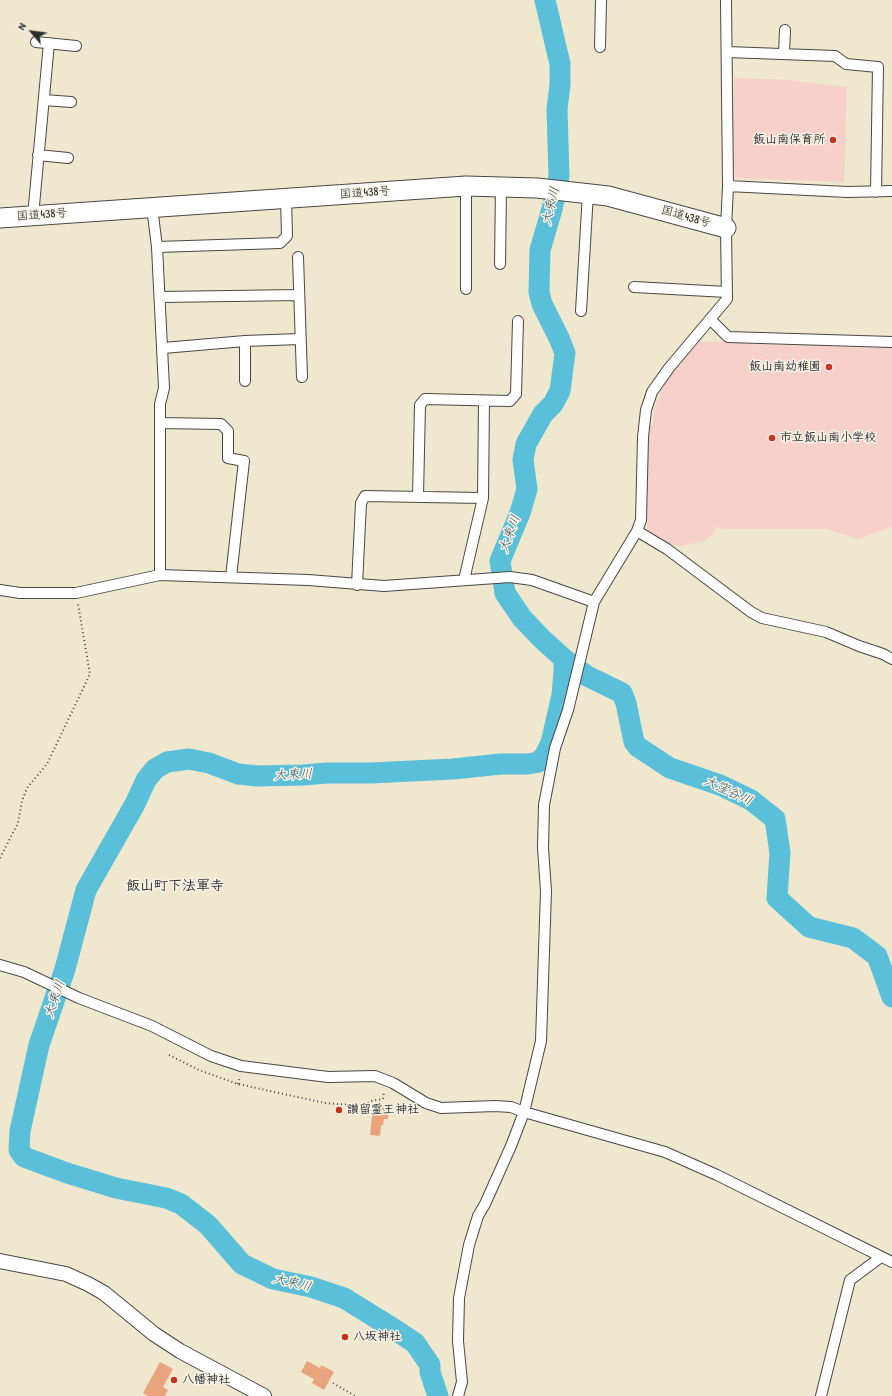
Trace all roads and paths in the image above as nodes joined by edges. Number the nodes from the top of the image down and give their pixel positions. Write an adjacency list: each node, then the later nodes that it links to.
1 (601, 0): 7 (street)
2 (726, 0): 8 (street)
3 (785, 30): 9 (street)
4 (36, 42): 5 (street)
5 (49, 43): 6 (street); 10 (street)
6 (76, 46)
7 (600, 47)
8 (727, 52): 9 (street); 15 (street)
9 (784, 54): 18 (street)
10 (44, 100): 11 (street); 12 (street)
11 (71, 102)
12 (38, 155): 13 (street); 22 (street)
13 (68, 158)
14 (466, 186): 16 (highway, 国道438号); 20 (highway, 国道438号); 29 (street)
15 (728, 186): 18 (street); 24 (street)
16 (501, 187): 19 (highway, 国道438号); 27 (street)
17 (892, 191): 18 (street)
18 (876, 192)
19 (581, 193): 24 (highway, 国道438号); 33 (street)
20 (286, 198): 21 (highway, 国道438号); 25 (street)
21 (152, 207): 22 (highway, 国道438号); 25 (street)
22 (33, 216): 23 (highway, 国道438号)
23 (0, 218)
24 (726, 228): 30 (street)
25 (157, 247): 32 (street)
26 (298, 257): 31 (street)
27 (500, 264)
28 (634, 287): 30 (street)
29 (466, 289)
30 (727, 292): 34 (street)
31 (299, 294): 32 (street); 36 (street)
32 (160, 297): 39 (street)
33 (581, 311)
34 (710, 319): 38 (street); 46 (street)
35 (518, 321): 42 (street)
36 (300, 339): 37 (street); 40 (street)
37 (245, 341): 39 (street); 41 (street)
38 (892, 342)
39 (163, 348): 43 (street)
40 (302, 377)
41 (246, 381)
42 (484, 401): 44 (street); 45 (street)
43 (160, 423): 47 (street); 48 (street)
44 (418, 496): 45 (street); 50 (street)
45 (483, 498): 49 (street)
46 (637, 531): 53 (street); 54 (street)
47 (160, 575): 48 (street); 52 (street)
48 (231, 577): 50 (street)
49 (464, 580): 50 (street); 53 (street)
50 (357, 585)
51 (0, 590): 52 (street)
52 (76, 593): 55 (path)
53 (594, 602): 59 (street)
54 (892, 659)
55 (0, 858)
56 (0, 965): 59 (street)
57 (170, 1055): 58 (path)
58 (384, 1089)
59 (524, 1112): 60 (street); 66 (street)
60 (881, 1257): 62 (street); 67 (street)
61 (0, 1260): 64 (street)
62 (892, 1262)
63 (333, 1383): 65 (path)
64 (264, 1396)
65 (355, 1396)
66 (458, 1396)
67 (821, 1396)

